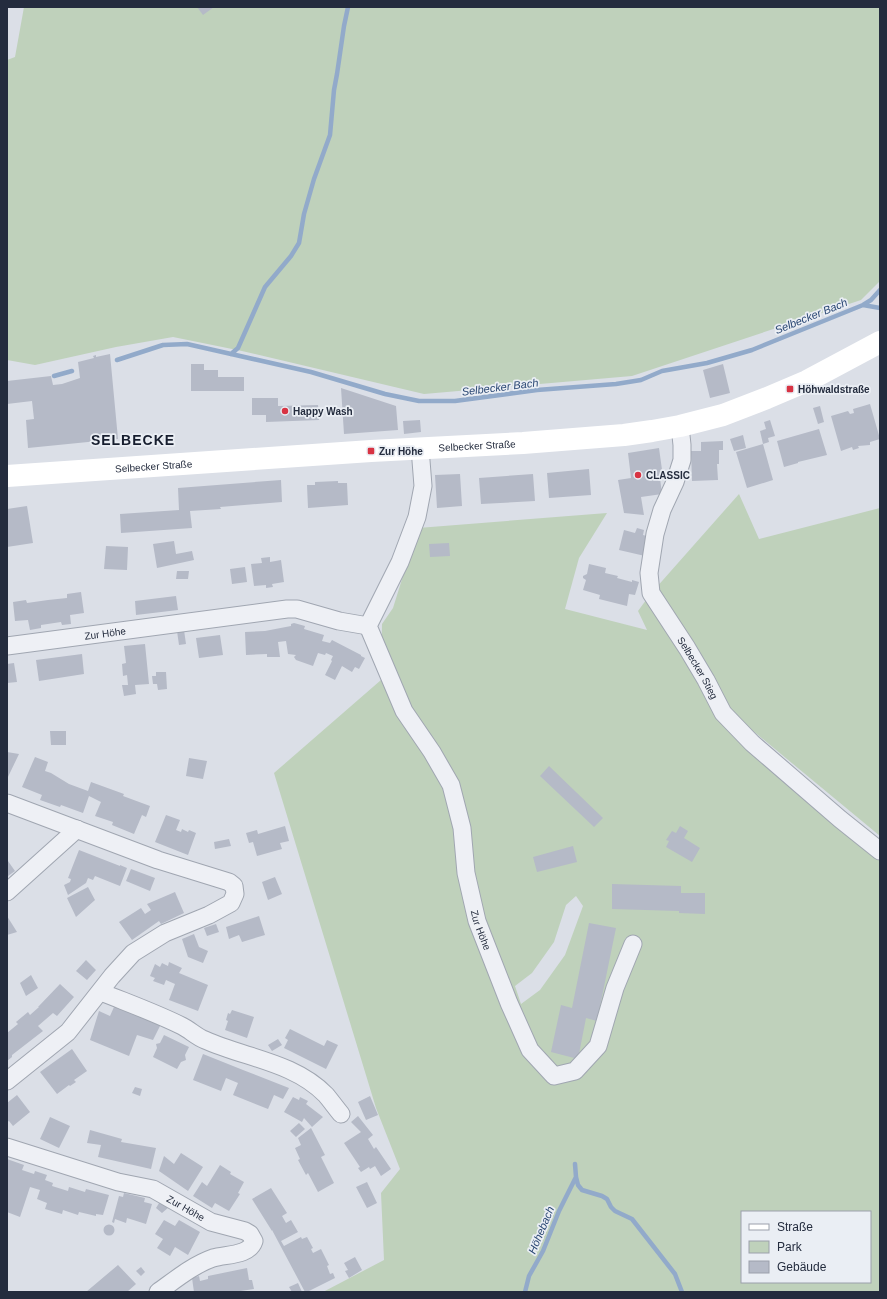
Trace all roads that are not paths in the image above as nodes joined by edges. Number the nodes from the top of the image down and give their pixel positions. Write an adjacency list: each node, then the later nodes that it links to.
1 (880, 342): 2 (main road, Selbecker Straße)
2 (680, 426): 3 (main road, Selbecker Straße); 9 (street, Selbecker Stieg)
3 (420, 448): 4 (main road, Selbecker Straße); 5 (street)
4 (7, 476)
5 (368, 626): 6 (street, Zur Höhe); 11 (street, Zur Höhe)
6 (7, 646)
7 (7, 804): 8 (street)
8 (77, 829): 10 (street); 12 (street)
9 (880, 851)
10 (7, 892)
11 (633, 944)
12 (101, 992): 13 (street); 14 (street)
13 (7, 1081)
14 (341, 1114)
15 (7, 1147): 16 (street, Zur Höhe)
16 (158, 1292)

